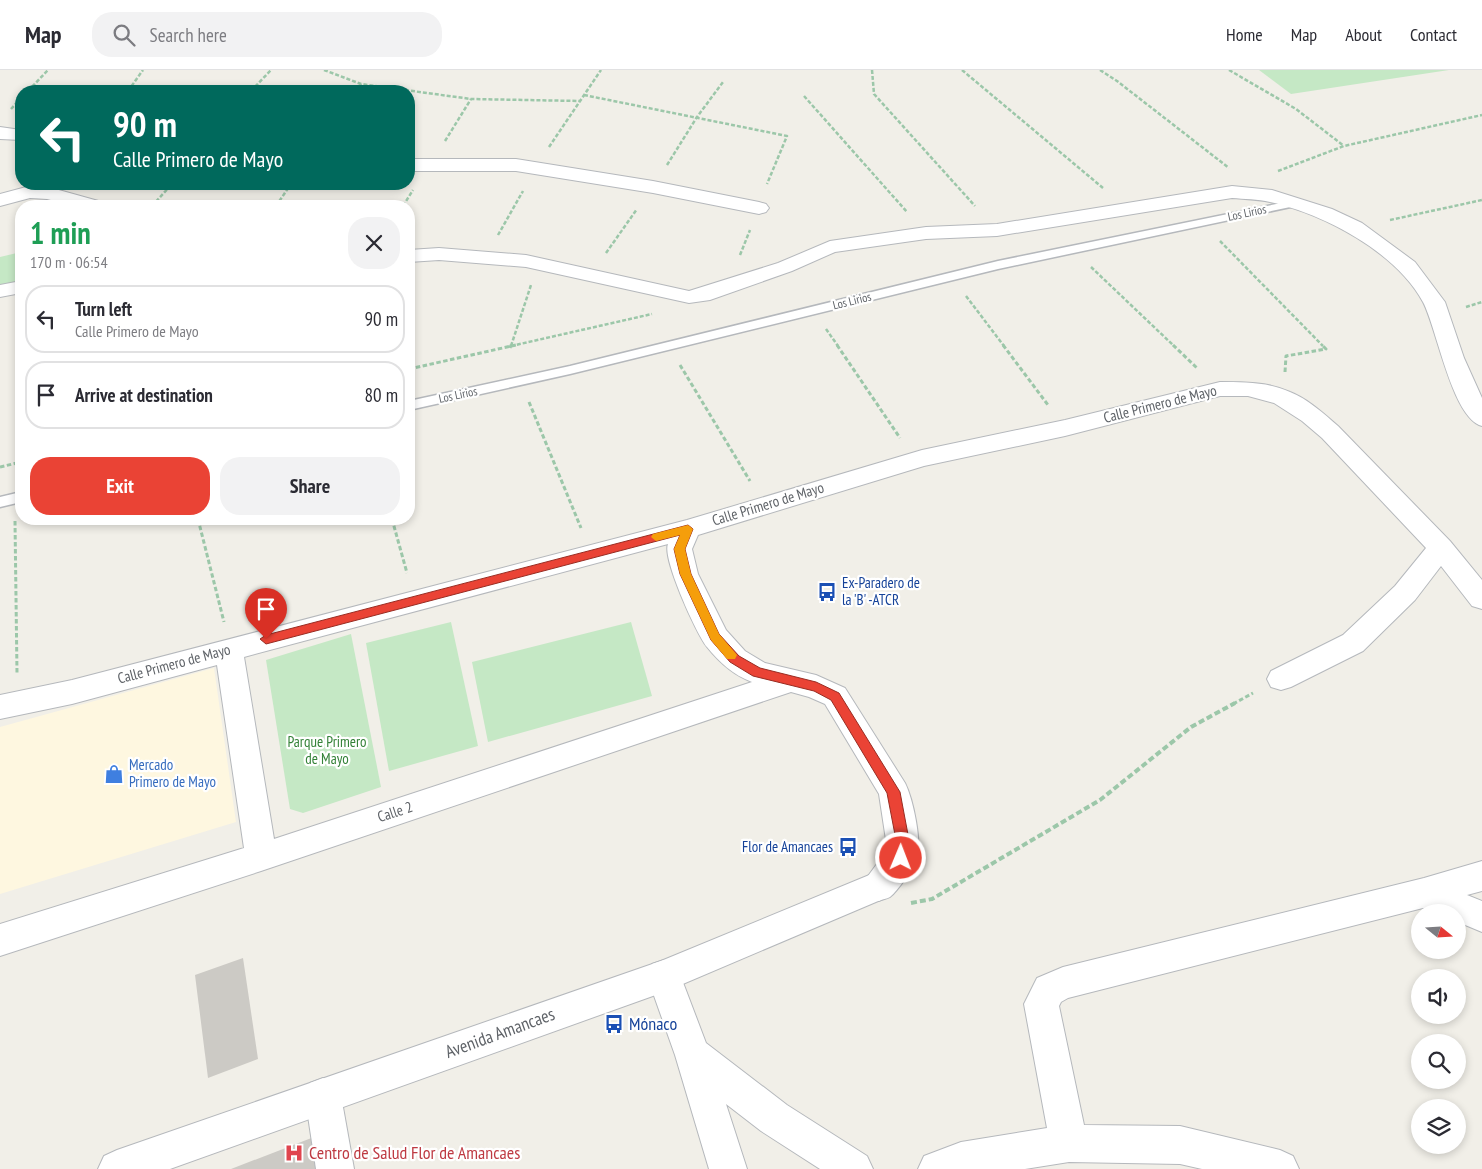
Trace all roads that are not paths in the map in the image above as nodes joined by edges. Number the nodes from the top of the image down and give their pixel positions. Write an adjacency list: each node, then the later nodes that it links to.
1 (0, 133): 2 (street)
2 (15, 134)
3 (415, 165): 7 (street)
4 (0, 200): 5 (street)
5 (74, 200)
6 (1296, 203): 8 (street); 11 (lane, Los Lirios); 12 (street)
7 (758, 208)
8 (415, 256)
9 (15, 288): 10 (street)
10 (0, 291)
11 (415, 405)
12 (1482, 418)
13 (15, 498): 14 (lane)
14 (0, 502)
15 (688, 529): 16 (street, Calle Primero de Mayo); 18 (street, Calle Primero de Mayo); 20 (street)
16 (1441, 548): 17 (street, Calle Primero de Mayo); 19 (street)
17 (1482, 599)
18 (229, 649): 21 (street, Calle Primero de Mayo); 22 (street)
19 (1281, 679)
20 (789, 680): 22 (street, Calle 2); 27 (street, Avenida Amancaes)
21 (8, 705)
22 (261, 857): 26 (street, Calle 2)
23 (1482, 876): 24 (street)
24 (1424, 893): 25 (street); 30 (street)
25 (1482, 917)
26 (0, 940)
27 (664, 976): 28 (street); 29 (street, Avenida Amancaes)
28 (693, 1055): 34 (street); 35 (street)
29 (323, 1096): 31 (street, Avenida Amancaes); 33 (street)
30 (1069, 1143): 32 (street); 36 (street)
31 (133, 1166)
32 (943, 1168)
33 (334, 1169)
34 (728, 1169)
35 (854, 1169)
36 (1280, 1169)

